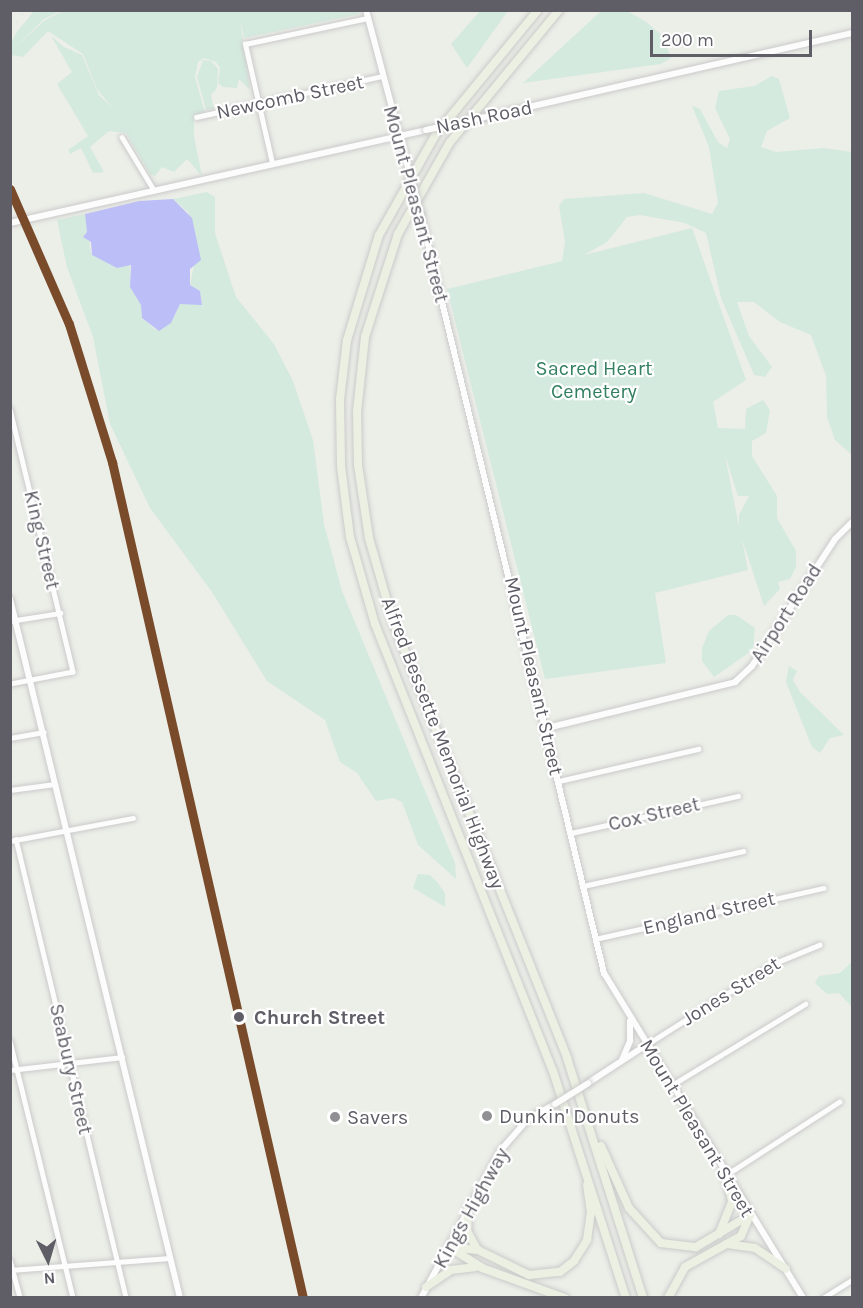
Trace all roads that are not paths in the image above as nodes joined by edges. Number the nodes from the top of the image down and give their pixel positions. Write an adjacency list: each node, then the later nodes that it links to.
1 (366, 10): 4 (main road, Mount Pleasant Street)
2 (538, 10): 50 (highway, Alfred Bessette Memorial Highway)
3 (559, 10): 49 (highway, Alfred Bessette Memorial Highway)
4 (368, 18): 6 (main road, Mount Pleasant Street); 7 (street)
5 (852, 33): 9 (main road, Nash Road, bridge)
6 (383, 76): 7 (street, Newcomb Street); 9 (main road, Mount Pleasant Street)
7 (257, 103): 8 (street, Newcomb Street); 11 (street)
8 (196, 117)
9 (399, 136): 11 (main road, Nash Road); 21 (main road, Mount Pleasant Street, bridge)
10 (122, 137): 12 (street)
11 (272, 163): 12 (main road, Nash Road)
12 (154, 190): 13 (main road, Nash Road)
13 (10, 223)
14 (10, 409): 17 (street, King Street)
15 (852, 522): 21 (main road, Airport Road)
16 (10, 599): 18 (main road)
17 (60, 612): 18 (street); 19 (street, King Street)
18 (13, 620): 19 (main road)
19 (31, 680): 20 (street); 22 (main road)
20 (10, 684)
21 (547, 728): 25 (main road, Mount Pleasant Street)
22 (43, 732): 23 (street); 26 (main road)
23 (10, 738)
24 (698, 750): 25 (street)
25 (559, 781): 31 (main road, Mount Pleasant Street)
26 (55, 784): 27 (street); 30 (main road)
27 (10, 790)
28 (738, 796): 31 (street, Cox Street)
29 (133, 818): 30 (street)
30 (67, 829): 32 (street); 42 (main road)
31 (571, 833): 34 (main road, Mount Pleasant Street)
32 (13, 840): 44 (street, Seabury Street)
33 (743, 851): 34 (street)
34 (583, 886): 36 (main road, Mount Pleasant Street)
35 (824, 888): 36 (street, England Street)
36 (595, 939): 39 (main road, Mount Pleasant Street)
37 (819, 945): 41 (street, Jones Street)
38 (805, 1004): 47 (street)
39 (630, 1017): 41 (main road, Mount Pleasant Street); 43 (main road)
40 (10, 1041): 45 (street)
41 (646, 1045): 43 (main road, Kings Highway); 47 (main road, Mount Pleasant Street)
42 (122, 1057): 44 (street); 58 (main road)
43 (622, 1061): 52 (main road, Kings Highway, bridge)
44 (70, 1063): 45 (street); 60 (street, Seabury Street)
45 (17, 1069): 46 (street); 61 (street)
46 (10, 1070)
47 (671, 1085): 51 (main road, Mount Pleasant Street)
48 (839, 1102): 51 (street)
49 (585, 1111): 54 (highway); 74 (highway, Alfred Bessette Memorial Highway)
50 (574, 1132): 57 (highway); 73 (highway, Alfred Bessette Memorial Highway)
51 (726, 1175): 53 (main road, Mount Pleasant Street); 54 (highway)
52 (468, 1208): 56 (main road, Kings Highway); 57 (highway)
53 (750, 1215): 54 (highway); 55 (highway); 63 (main road, Mount Pleasant Street)
54 (711, 1241)
55 (723, 1245): 63 (highway); 75 (highway)
56 (449, 1247): 57 (highway); 62 (highway); 66 (main road, Kings Highway)
57 (478, 1250)
58 (170, 1258): 60 (street); 70 (main road)
59 (10, 1260): 64 (street)
60 (118, 1263): 61 (street); 69 (street, Seabury Street)
61 (66, 1267): 64 (street); 68 (street)
62 (482, 1268): 66 (highway); 72 (highway)
63 (786, 1269): 76 (main road, Mount Pleasant Street)
64 (12, 1270): 67 (street)
65 (852, 1280): 77 (street)
66 (426, 1287): 71 (main road, Kings Highway)
67 (20, 1298)
68 (73, 1298)
69 (126, 1298)
70 (180, 1298)
71 (421, 1298)
72 (566, 1298)
73 (626, 1298)
74 (643, 1298)
75 (668, 1298)
76 (803, 1298)
77 (823, 1298)

